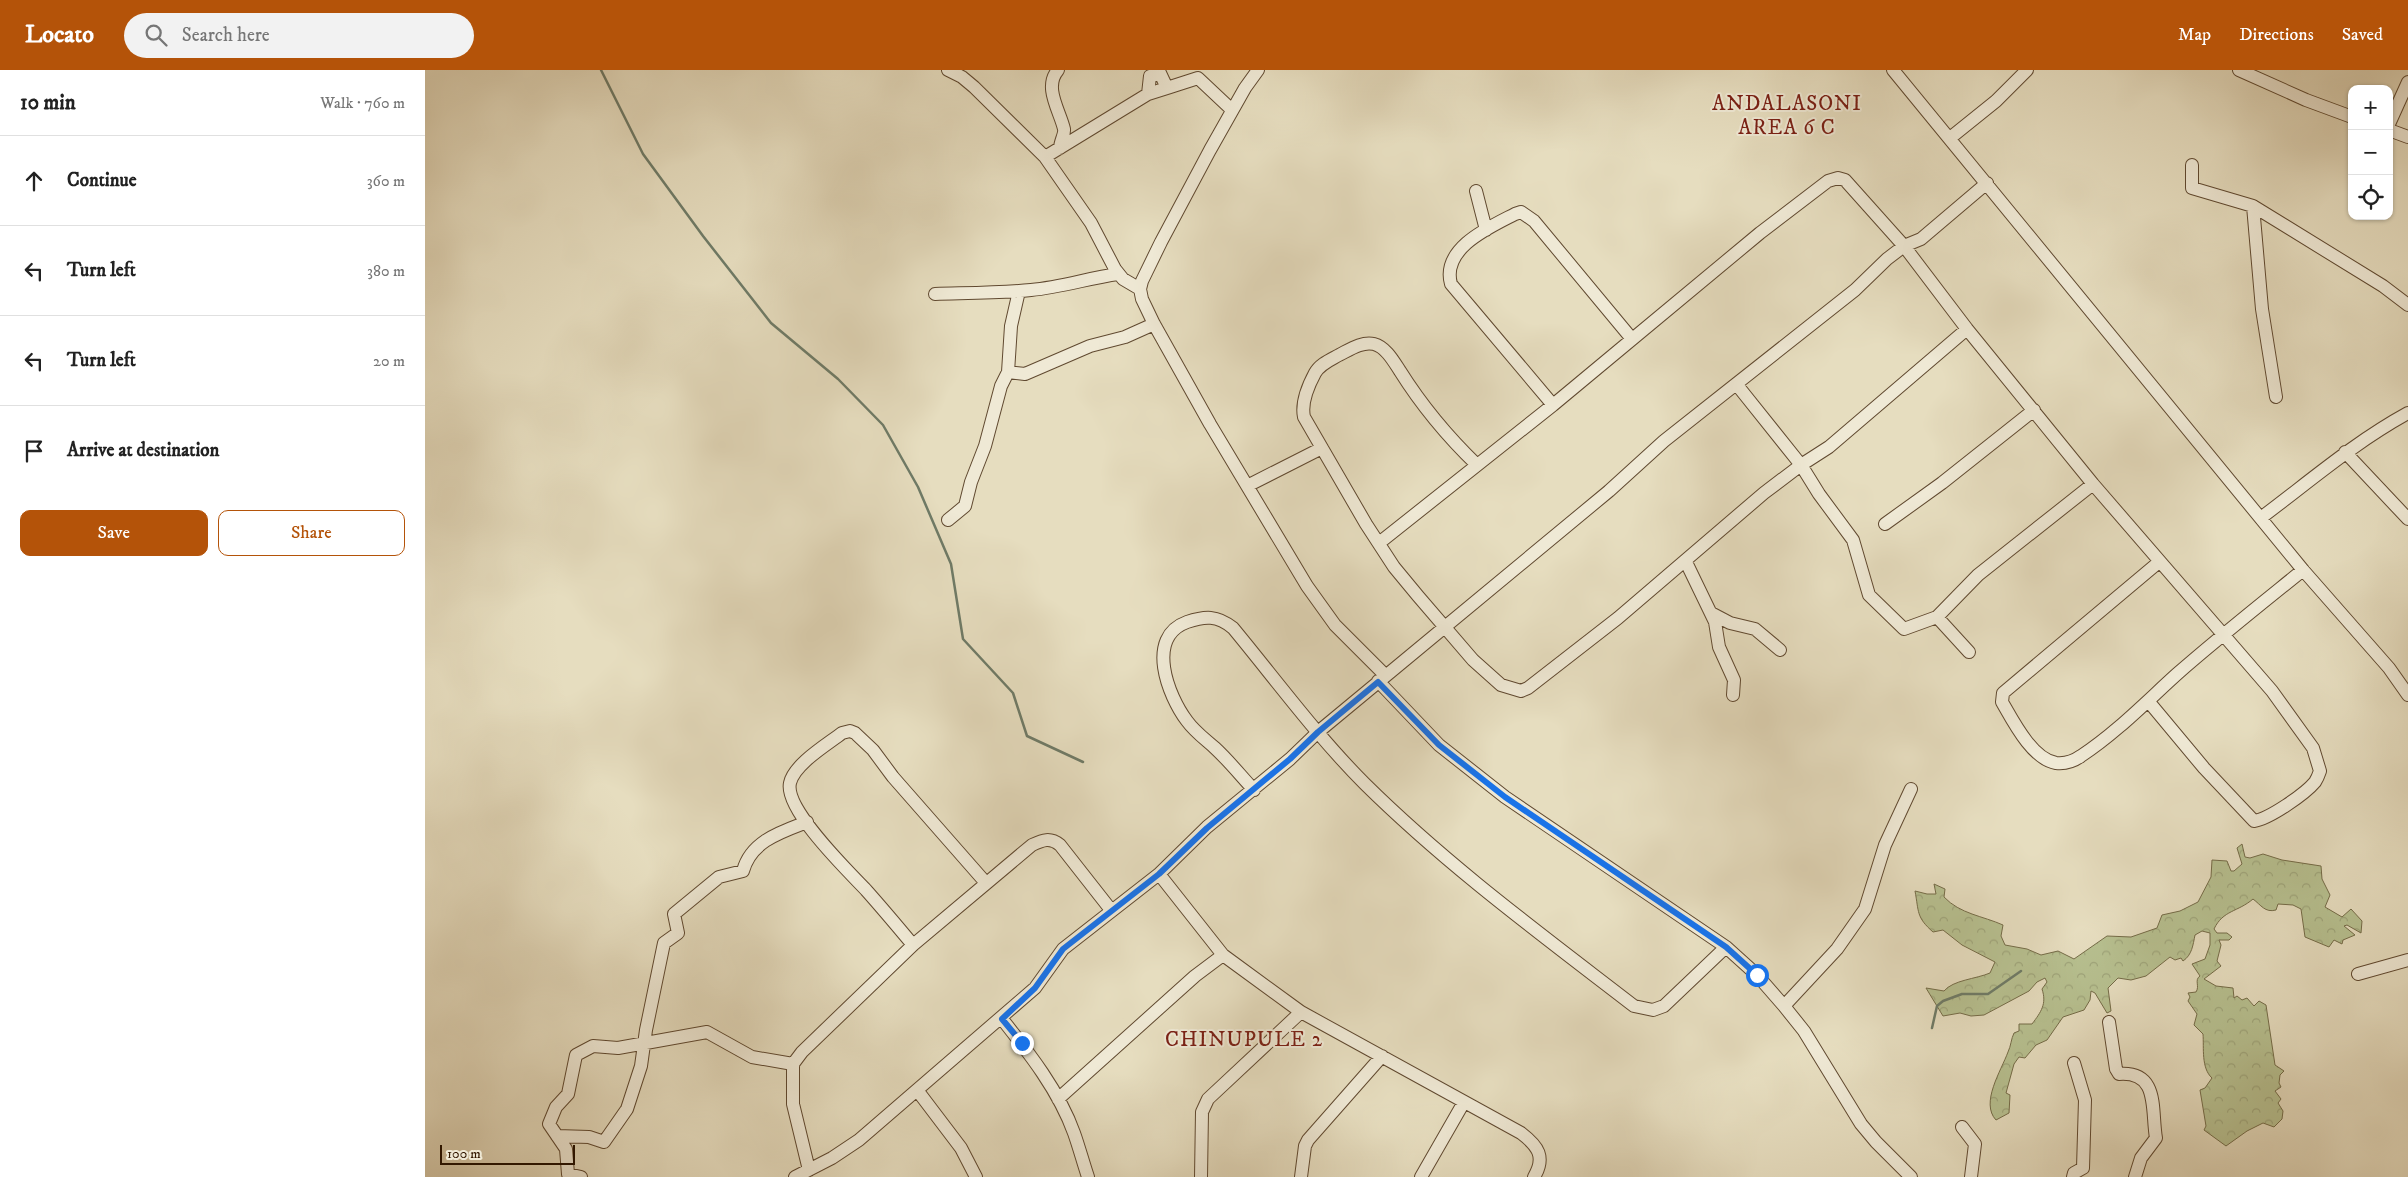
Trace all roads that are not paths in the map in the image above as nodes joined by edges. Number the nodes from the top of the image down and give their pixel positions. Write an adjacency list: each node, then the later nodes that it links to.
1 (948, 70): 15 (street)
2 (1258, 70): 8 (street)
3 (1893, 70): 13 (street)
4 (2027, 70): 13 (street)
5 (2239, 70): 10 (street)
6 (1054, 72): 14 (street)
7 (2408, 82): 9 (street)
8 (1232, 110): 14 (street); 23 (street)
9 (2393, 115)
10 (2348, 116)
11 (2393, 131): 12 (street)
12 (2408, 137)
13 (1950, 138): 17 (street)
14 (1059, 148): 15 (street)
15 (1045, 157): 22 (street)
16 (2192, 165): 19 (street)
17 (1987, 184): 21 (street); 42 (street)
18 (1476, 191): 20 (street)
19 (2253, 206): 26 (street); 32 (street)
20 (1486, 230): 29 (street); 33 (street)
21 (1904, 246): 28 (street); 29 (street); 31 (street)
22 (1118, 274): 23 (street); 24 (street)
23 (1140, 289): 27 (street)
24 (1019, 291): 25 (street); 30 (street)
25 (935, 294)
26 (2408, 305)
27 (1154, 324): 30 (street); 41 (street)
28 (1967, 330): 34 (street); 39 (street)
29 (1632, 339): 33 (street)
30 (1008, 372): 44 (street)
31 (1737, 385): 39 (street); 52 (street)
32 (2276, 397)
33 (1553, 405): 38 (street)
34 (2033, 410): 40 (street); 45 (street)
35 (2408, 413): 37 (street)
36 (1322, 448): 38 (street); 41 (street); 46 (street)
37 (2345, 452): 42 (street); 43 (street)
38 (1477, 465): 46 (street)
39 (1801, 465): 47 (street); 51 (street)
40 (2093, 484): 48 (street); 51 (street)
41 (1249, 485): 56 (street)
42 (2262, 517): 49 (street)
43 (2408, 519)
44 (948, 520)
45 (1885, 524)
46 (1379, 543): 52 (street)
47 (1686, 562): 50 (street); 52 (street)
48 (2159, 562): 53 (street); 59 (street)
49 (2303, 570): 53 (street); 57 (street)
50 (1711, 613): 54 (street); 58 (street)
51 (1937, 617): 55 (street)
52 (1445, 627): 56 (street)
53 (2224, 636): 59 (street); 59 (street)
54 (1781, 650)
55 (1969, 652)
56 (1381, 678): 60 (street); 68 (street)
57 (2408, 694)
58 (1733, 695)
59 (2149, 702)
60 (1318, 732): 62 (street); 62 (street); 68 (street)
61 (1911, 789): 72 (street)
62 (1254, 790): 64 (street)
63 (807, 822): 65 (street); 67 (street); 76 (street)
64 (1159, 874): 66 (street); 69 (street)
65 (986, 883): 66 (street); 67 (street)
66 (1111, 910): 74 (street)
67 (913, 945): 79 (street)
68 (1726, 947): 72 (street)
69 (1223, 955): 73 (street); 81 (street)
70 (2408, 960): 71 (street)
71 (2358, 974)
72 (1784, 1006): 94 (street)
73 (1301, 1012): 77 (street); 90 (street)
74 (1002, 1019): 80 (street); 81 (street)
75 (2109, 1022): 97 (street)
76 (644, 1042): 79 (street); 84 (street); 84 (street)
77 (1381, 1056): 82 (street); 91 (street)
78 (2074, 1063): 96 (street)
79 (793, 1064): 85 (street)
80 (917, 1090): 85 (street); 88 (street)
81 (1058, 1099): 89 (street)
82 (1464, 1102): 92 (street); 93 (street)
83 (1962, 1127): 95 (street)
84 (557, 1136): 86 (street)
85 (809, 1170): 87 (street)
86 (581, 1177)
87 (795, 1177)
88 (976, 1177)
89 (1088, 1177)
90 (1201, 1177)
91 (1301, 1177)
92 (1421, 1177)
93 (1534, 1177)
94 (1911, 1177)
95 (1971, 1177)
96 (2073, 1177)
97 (2135, 1177)

